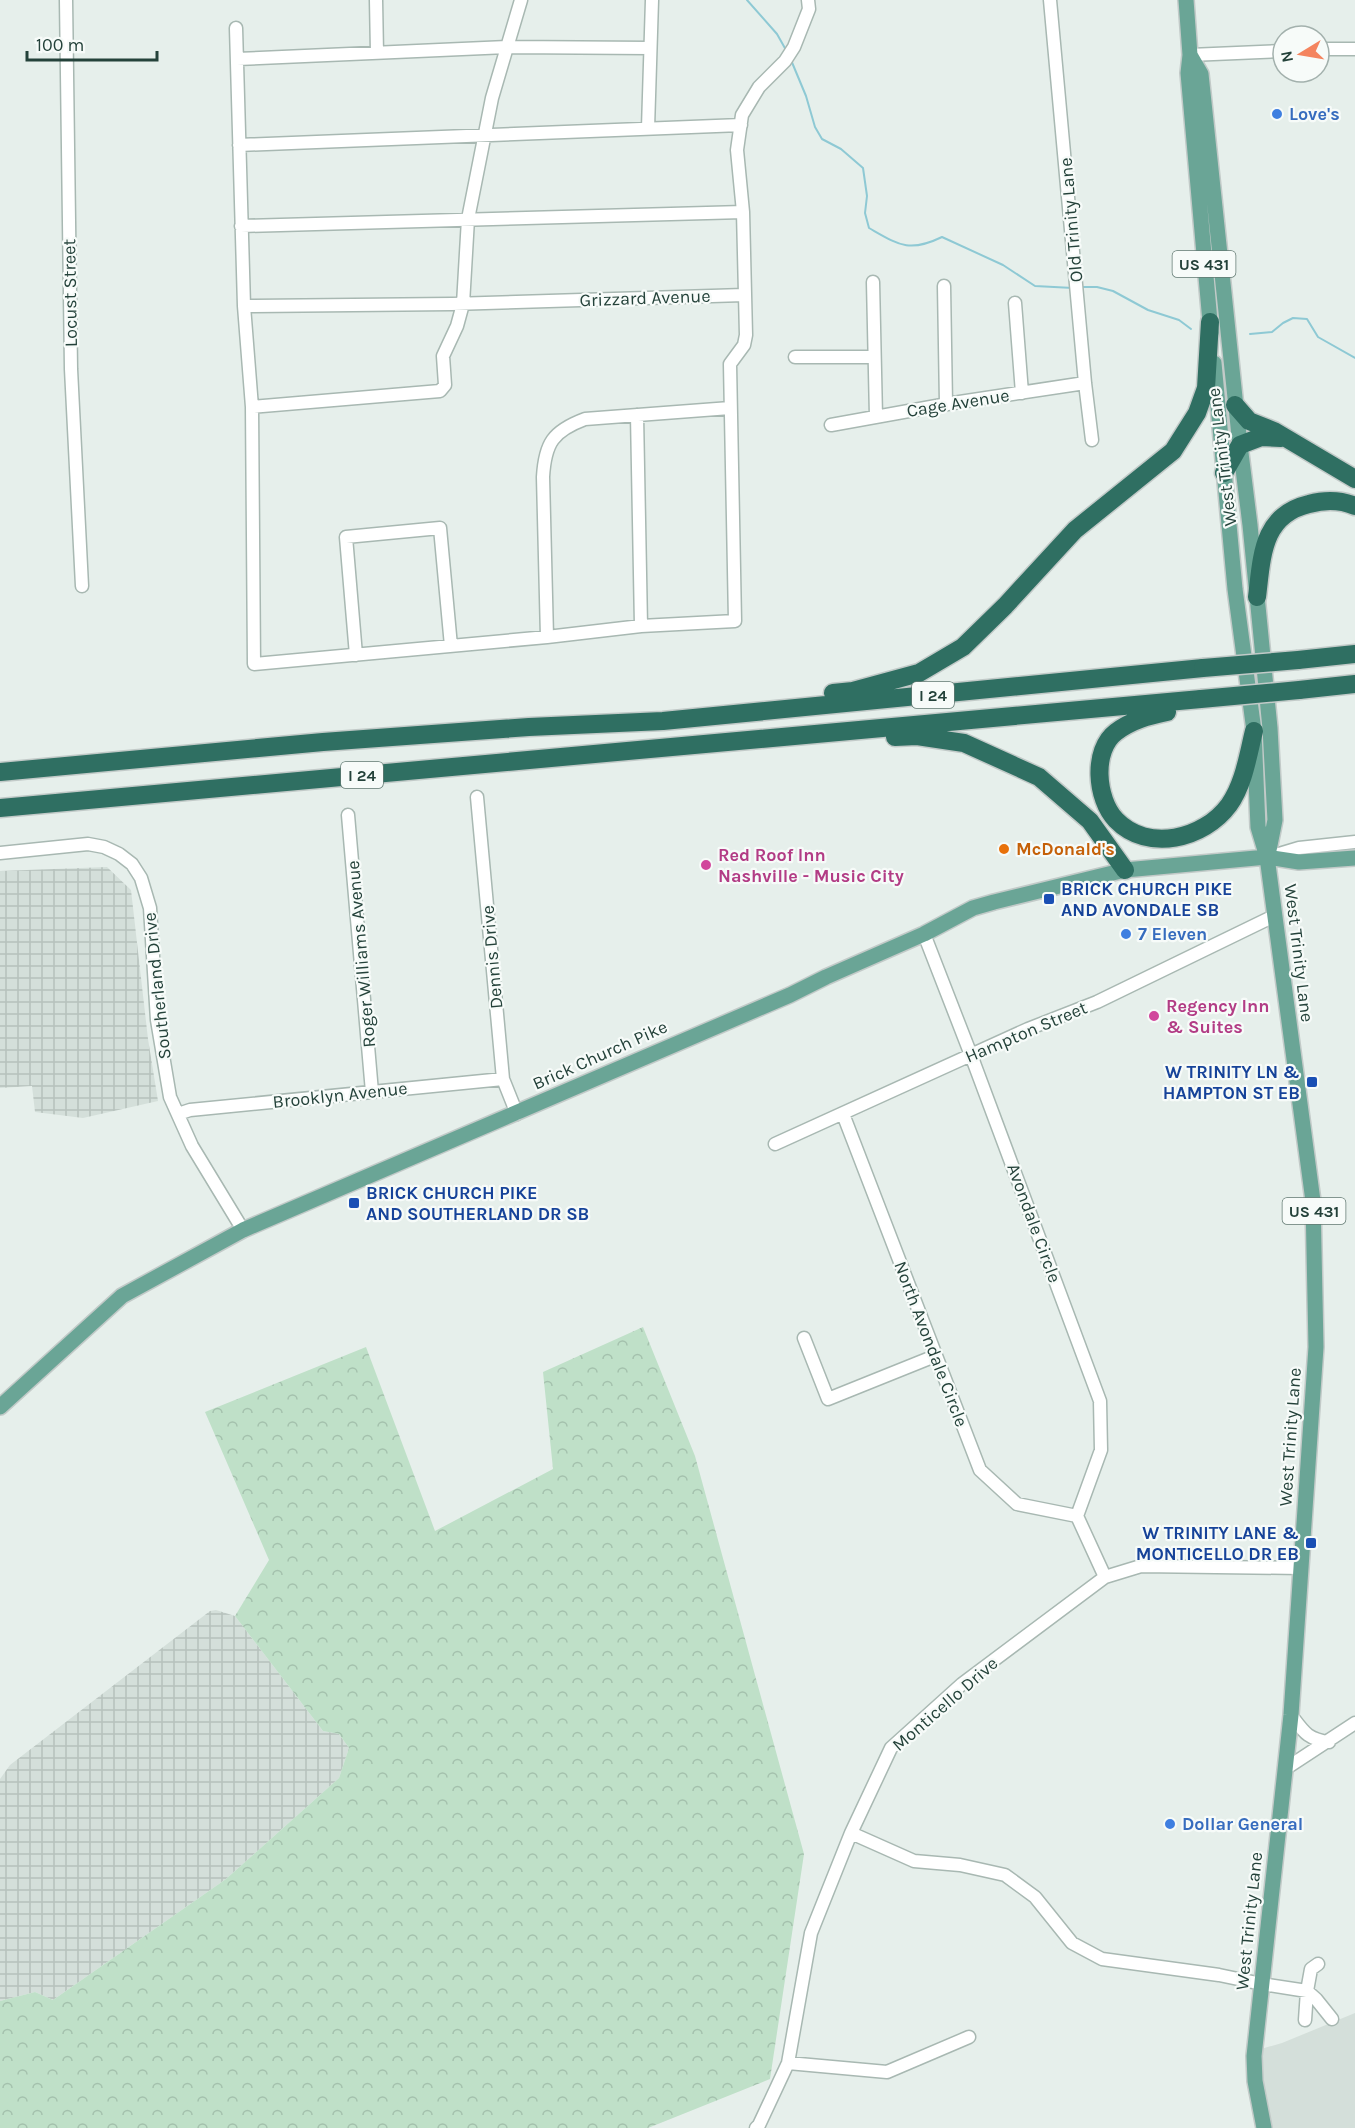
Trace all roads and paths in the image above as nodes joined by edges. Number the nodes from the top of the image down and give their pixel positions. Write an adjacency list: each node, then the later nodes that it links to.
1 (66, 0): 48 (street, Locust Street)
2 (376, 0): 13 (street)
3 (521, 0): 9 (street)
4 (652, 0): 10 (street)
5 (808, 0): 17 (street)
6 (1050, 0): 33 (street, Old Trinity Lane)
7 (1186, 0): 15 (main road, West Trinity Lane / US 431)
8 (236, 28): 16 (street)
9 (507, 46): 10 (street); 13 (street); 19 (street)
10 (650, 48): 18 (street)
11 (1331, 49): 12 (street)
12 (1355, 49)
13 (377, 52): 16 (street)
14 (1271, 52): 15 (street)
15 (1190, 56): 30 (main road, West Trinity Lane / US 431); 36 (main road, West Trinity Lane / US 431)
16 (237, 59): 20 (street)
17 (741, 125): 18 (street); 21 (street)
18 (648, 128): 19 (street)
19 (485, 134): 20 (street); 22 (street)
20 (239, 145): 23 (street)
21 (743, 212): 22 (street); 26 (street)
22 (468, 219): 23 (street); 28 (street)
23 (242, 226): 29 (street)
24 (873, 282): 32 (street)
25 (944, 286): 35 (street)
26 (744, 295): 28 (street, Grizzard Avenue); 38 (street)
27 (1015, 303): 34 (street)
28 (463, 304): 29 (street, Grizzard Avenue); 37 (street)
29 (244, 306): 37 (street)
30 (1210, 322): 45 (main road, West Trinity Lane / US 431); 59 (highway)
31 (795, 357): 32 (street)
32 (874, 357): 40 (street)
33 (1085, 383): 34 (street, Cage Avenue); 42 (street, Old Trinity Lane)
34 (1022, 393): 35 (street, Cage Avenue)
35 (946, 404): 40 (street, Cage Avenue)
36 (1235, 405): 43 (highway); 44 (main road, West Trinity Lane / US 431)
37 (252, 407): 55 (street)
38 (730, 408): 39 (street); 50 (street)
39 (637, 415): 50 (street); 51 (street)
40 (876, 417): 41 (street, Cage Avenue)
41 (831, 425)
42 (1092, 440)
43 (1289, 440): 44 (highway); 46 (highway)
44 (1240, 445): 45 (highway); 49 (main road, West Trinity Lane / US 431)
45 (1224, 474): 60 (main road, West Trinity Lane / US 431)
46 (1355, 479)
47 (1355, 506): 49 (highway)
48 (82, 586)
49 (1257, 597): 68 (main road, West Trinity Lane / US 431)
50 (641, 626): 51 (street)
51 (547, 637): 53 (street)
52 (1355, 644): 56 (highway)
53 (451, 646): 55 (street); 55 (street)
54 (1355, 654): 56 (highway, I 24)
55 (356, 655)
56 (1318, 657): 59 (highway, I 24, bridge)
57 (1355, 684): 58 (highway, I 24, bridge)
58 (1201, 699): 60 (highway); 61 (highway, I 24)
59 (663, 721): 62 (highway, I 24)
60 (1254, 731): 68 (main road, West Trinity Lane / US 431)
61 (725, 742): 64 (highway, I 24); 70 (highway)
62 (0, 772)
63 (477, 797): 74 (street, Dennis Drive)
64 (0, 808)
65 (348, 815): 75 (street, Roger Williams Avenue)
66 (1355, 842): 68 (street, Brick Church Pike)
67 (0, 853): 76 (street, Southerland Drive)
68 (1267, 857): 69 (main road, Brick Church Pike); 70 (main road, Brick Church Pike); 71 (main road, West Trinity Lane / US 431)
69 (1355, 858)
70 (1125, 870): 72 (main road, Brick Church Pike)
71 (1274, 916): 73 (street, Hampton Street); 85 (main road, West Trinity Lane / US 431)
72 (924, 934): 73 (street, Avondale Circle); 77 (main road, Brick Church Pike)
73 (971, 1055): 78 (street, Hampton Street); 84 (street, Avondale Circle)
74 (503, 1079): 75 (street, Brooklyn Avenue); 77 (street, Dennis Drive)
75 (372, 1092): 76 (street, Brooklyn Avenue)
76 (178, 1114): 80 (street, Southerland Drive)
77 (517, 1114): 80 (main road, Brick Church Pike)
78 (843, 1114): 79 (street, Hampton Street); 82 (street, North Avondale Circle)
79 (775, 1144)
80 (243, 1230): 83 (main road, Brick Church Pike)
81 (804, 1338): 82 (street)
82 (935, 1356): 84 (street, North Avondale Circle)
83 (0, 1407)
84 (1077, 1516): 86 (street)
85 (1301, 1568): 86 (street, Monticello Drive); 87 (main road, West Trinity Lane / US 431)
86 (1105, 1577): 91 (street, Monticello Drive)
87 (1292, 1715): 89 (street); 90 (main road, West Trinity Lane / US 431)
88 (1355, 1723): 89 (street)
89 (1329, 1742): 90 (street)
90 (1285, 1769): 93 (main road, West Trinity Lane / US 431)
91 (851, 1833): 93 (street); 98 (street, Monticello Drive)
92 (1318, 1964): 94 (street)
93 (1262, 1984): 94 (street); 100 (main road, West Trinity Lane / US 431)
94 (1307, 1991): 95 (street); 96 (street)
95 (1332, 2019)
96 (1305, 2020)
97 (969, 2037): 98 (street)
98 (788, 2063): 99 (street, Monticello Drive)
99 (756, 2128)
100 (1264, 2128)

